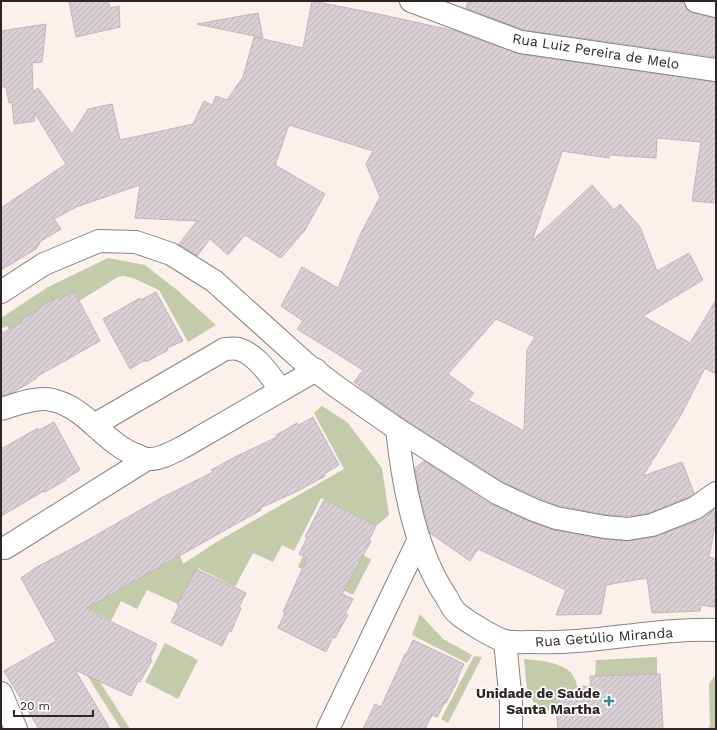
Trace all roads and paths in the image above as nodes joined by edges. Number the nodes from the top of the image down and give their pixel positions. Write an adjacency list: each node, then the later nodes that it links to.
1 (411, 1): 4 (street, Rua Luiz Pereira de Melo)
2 (696, 1): 3 (street)
3 (716, 6)
4 (716, 70)
5 (1, 292): 6 (street)
6 (316, 370): 7 (street); 10 (street)
7 (281, 390): 9 (street); 11 (street)
8 (1, 409): 9 (street)
9 (94, 425): 11 (street)
10 (397, 429): 12 (street); 13 (street, Rua Getúlio Miranda)
11 (147, 459): 14 (street)
12 (716, 493)
13 (419, 539): 16 (street, Rua Getúlio Miranda); 19 (street)
14 (5, 548)
15 (716, 630): 16 (street, Rua Getúlio Miranda)
16 (505, 641): 20 (street)
17 (1, 693): 18 (street)
18 (16, 729)
19 (328, 729)
20 (511, 729)

